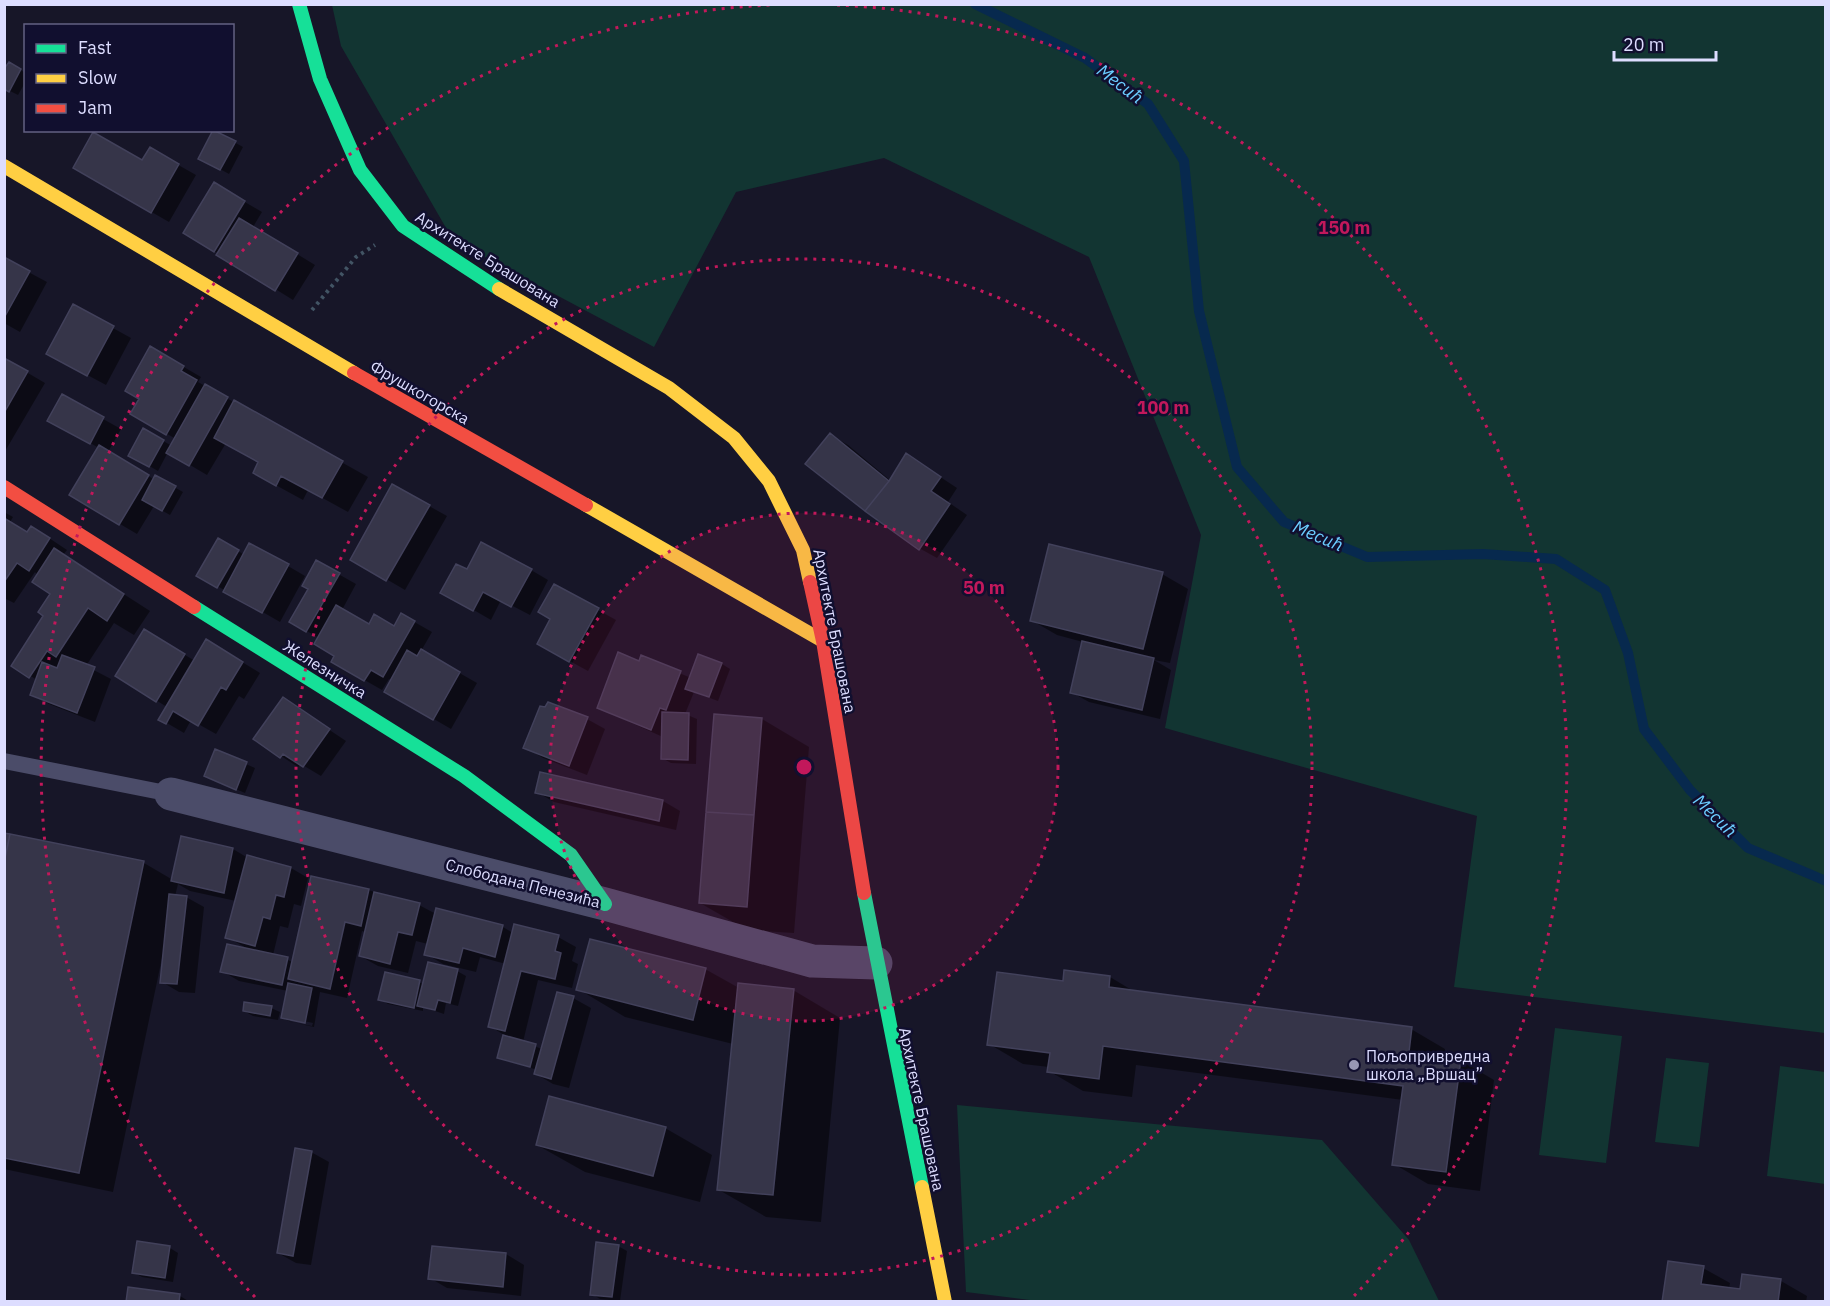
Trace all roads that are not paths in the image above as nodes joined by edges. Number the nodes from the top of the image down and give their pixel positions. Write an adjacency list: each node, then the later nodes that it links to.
1 (299, 5): 4 (street, Архитекте Брашована)
2 (4, 166): 4 (street, Фрушкогорска)
3 (4, 487): 7 (street, Железничка)
4 (823, 641): 8 (street, Архитекте Брашована)
5 (4, 761): 6 (lane)
6 (171, 794): 7 (street, Слободана Пенезића)
7 (605, 904): 8 (street, Слободана Пенезића)
8 (876, 963): 9 (street, Архитекте Брашована)
9 (945, 1302)

